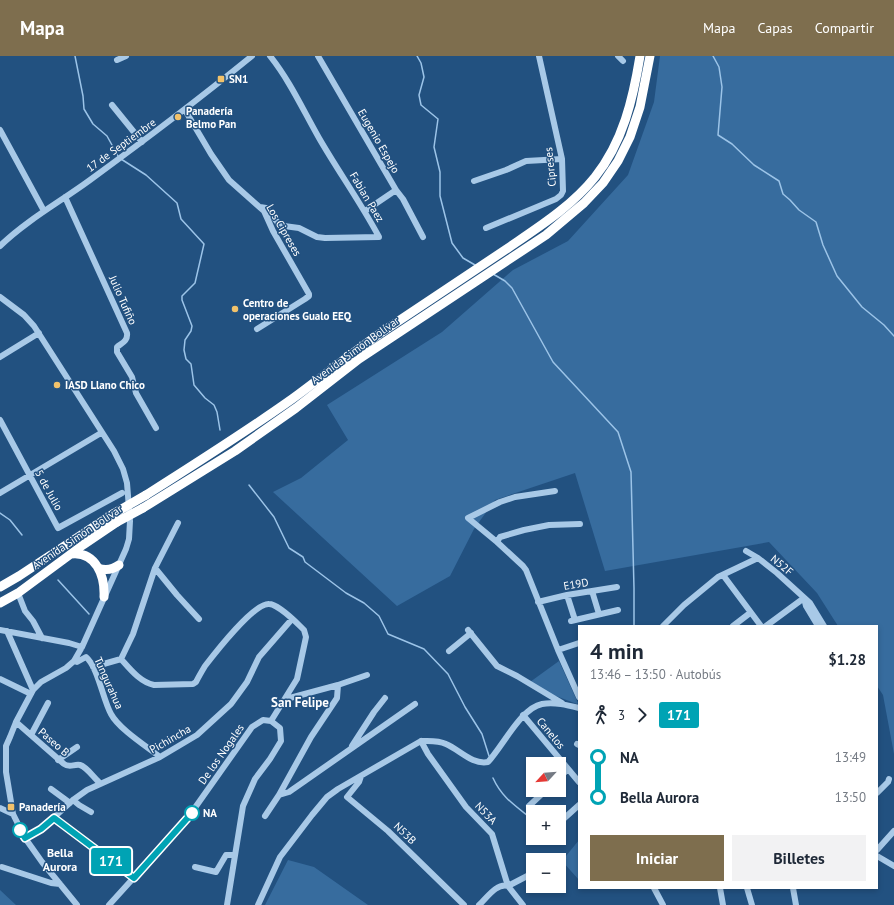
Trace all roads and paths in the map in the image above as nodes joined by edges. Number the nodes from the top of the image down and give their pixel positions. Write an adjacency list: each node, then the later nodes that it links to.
1 (126, 56): 9 (street)
2 (252, 56): 12 (street, 17 de Septiembre)
3 (270, 56): 21 (street, Fabian Paez)
4 (318, 56): 17 (street, Eugenio Espejo)
5 (539, 56): 15 (street, Cipreses)
6 (618, 56): 10 (street)
7 (640, 56): 36 (highway, Avenida Simón Bolívar, bridge)
8 (650, 56): 36 (highway, Avenida Simón Bolívar, bridge)
9 (117, 60)
10 (623, 61)
11 (112, 105): 14 (street)
12 (186, 110): 14 (street, 17 de Septiembre); 19 (street, Los Cipreses)
13 (0, 130): 20 (street)
14 (142, 142): 18 (street, 17 de Septiembre)
15 (562, 159): 16 (street); 22 (street, Cipreses)
16 (474, 181)
17 (396, 190): 21 (street); 23 (street, Eugenio Espejo)
18 (65, 197): 20 (street, 17 de Septiembre); 30 (street, Julio Tufiño)
19 (260, 207): 21 (street, Fabian Paez); 26 (street, Los Cipreses)
20 (44, 211): 24 (street, 17 de Septiembre)
21 (365, 212)
22 (486, 228)
23 (423, 236)
24 (0, 246)
25 (0, 297): 27 (street)
26 (257, 329)
27 (39, 333): 28 (street); 31 (street)
28 (0, 357)
29 (0, 420): 32 (street, 5 de Julio)
30 (156, 428)
31 (101, 433): 32 (street); 45 (street)
32 (30, 475): 34 (street); 35 (street, 5 de Julio)
33 (555, 491): 40 (street)
34 (0, 493)
35 (122, 494)
36 (115, 518): 39 (highway, Avenida Simón Bolívar); 49 (highway, Avenida Simón Bolívar)
37 (178, 523): 46 (street)
38 (580, 524): 40 (street)
39 (98, 535): 42 (highway, Avenida Simón Bolívar); 44 (highway)
40 (497, 542): 55 (street)
41 (746, 551): 43 (street, N52F)
42 (71, 554): 44 (highway); 51 (highway, Avenida Simón Bolívar)
43 (758, 558): 47 (street); 54 (street, N52F)
44 (96, 564): 45 (highway); 53 (highway)
45 (119, 565): 53 (street)
46 (155, 568): 60 (street); 74 (street)
47 (723, 574): 58 (street); 62 (street)
48 (617, 587): 50 (street, E19D)
49 (0, 588)
50 (592, 591): 52 (street, E19D); 59 (street)
51 (18, 593): 56 (highway, Avenida Simón Bolívar); 69 (street)
52 (567, 595): 55 (street, E19D); 59 (street)
53 (104, 597): 71 (street)
54 (804, 598): 65 (street); 66 (street, N52F); 67 (street, N52F)
55 (538, 602): 72 (street)
56 (0, 603)
57 (618, 610): 59 (street)
58 (750, 613): 63 (street); 64 (street)
59 (599, 614)
60 (199, 619)
61 (292, 619): 74 (street); 84 (street); 97 (street, Pichincha)
62 (664, 625)
63 (734, 625)
64 (759, 625)
65 (767, 625)
66 (817, 625)
67 (823, 625)
68 (3, 630): 69 (street); 82 (street)
69 (42, 638): 71 (street)
70 (578, 643): 72 (street)
71 (82, 647): 75 (street)
72 (558, 650): 80 (street)
73 (449, 651): 88 (street)
74 (121, 659): 76 (street)
75 (74, 661): 76 (street, Tungurahua); 82 (street)
76 (93, 667): 97 (street, Tungurahua)
77 (367, 674): 81 (street)
78 (578, 678): 80 (street)
79 (0, 679): 82 (street)
80 (572, 681): 83 (street)
81 (338, 685): 84 (street); 106 (street)
82 (32, 692): 92 (street)
83 (578, 695)
84 (286, 698): 91 (street)
85 (385, 698): 96 (street)
86 (48, 703): 93 (street)
87 (415, 704): 96 (street)
88 (563, 704): 89 (street); 90 (street)
89 (578, 708)
90 (523, 715): 94 (street); 99 (street, Canelos)
91 (271, 721): 120 (street); 126 (street, De los Nogales)
92 (16, 722): 93 (street, Paseo B); 113 (street)
93 (30, 735): 98 (street, Paseo B)
94 (421, 741): 100 (street); 128 (street, N53A)
95 (77, 747): 98 (street)
96 (349, 750): 106 (street)
97 (160, 757): 103 (street, Pichincha)
98 (58, 760): 103 (street, Paseo B)
99 (568, 769): 102 (street, Canelos)
100 (361, 776): 136 (street); 137 (street, N53B)
101 (889, 779): 105 (street)
102 (578, 781)
103 (100, 783): 108 (street, Pichincha)
104 (51, 789): 108 (street)
105 (878, 792)
106 (279, 794): 114 (street)
107 (539, 797): 109 (street)
108 (72, 802): 112 (street); 116 (street, Pichincha)
109 (530, 805)
110 (578, 806): 115 (street)
111 (0, 808): 113 (street)
112 (92, 812)
113 (13, 814): 118 (street)
114 (265, 816)
115 (566, 817)
116 (54, 818): 118 (street, Pichincha); 126 (street)
117 (894, 831): 119 (street)
118 (25, 838): 127 (street)
119 (878, 849)
120 (235, 855): 124 (street); 135 (street)
121 (878, 857): 122 (street)
122 (894, 866)
123 (2, 867): 127 (street)
124 (195, 867)
125 (526, 877): 128 (street)
126 (134, 878): 134 (street, De los Nogales)
127 (60, 884): 133 (street)
128 (508, 886): 138 (street); 139 (street, N53A)
129 (655, 889): 140 (street)
130 (720, 889): 141 (street)
131 (747, 889): 142 (street)
132 (793, 889): 143 (street)
133 (77, 905)
134 (109, 905)
135 (227, 905)
136 (258, 905)
137 (464, 905)
138 (479, 905)
139 (523, 905)
140 (663, 905)
141 (723, 905)
142 (752, 905)
143 (796, 905)

